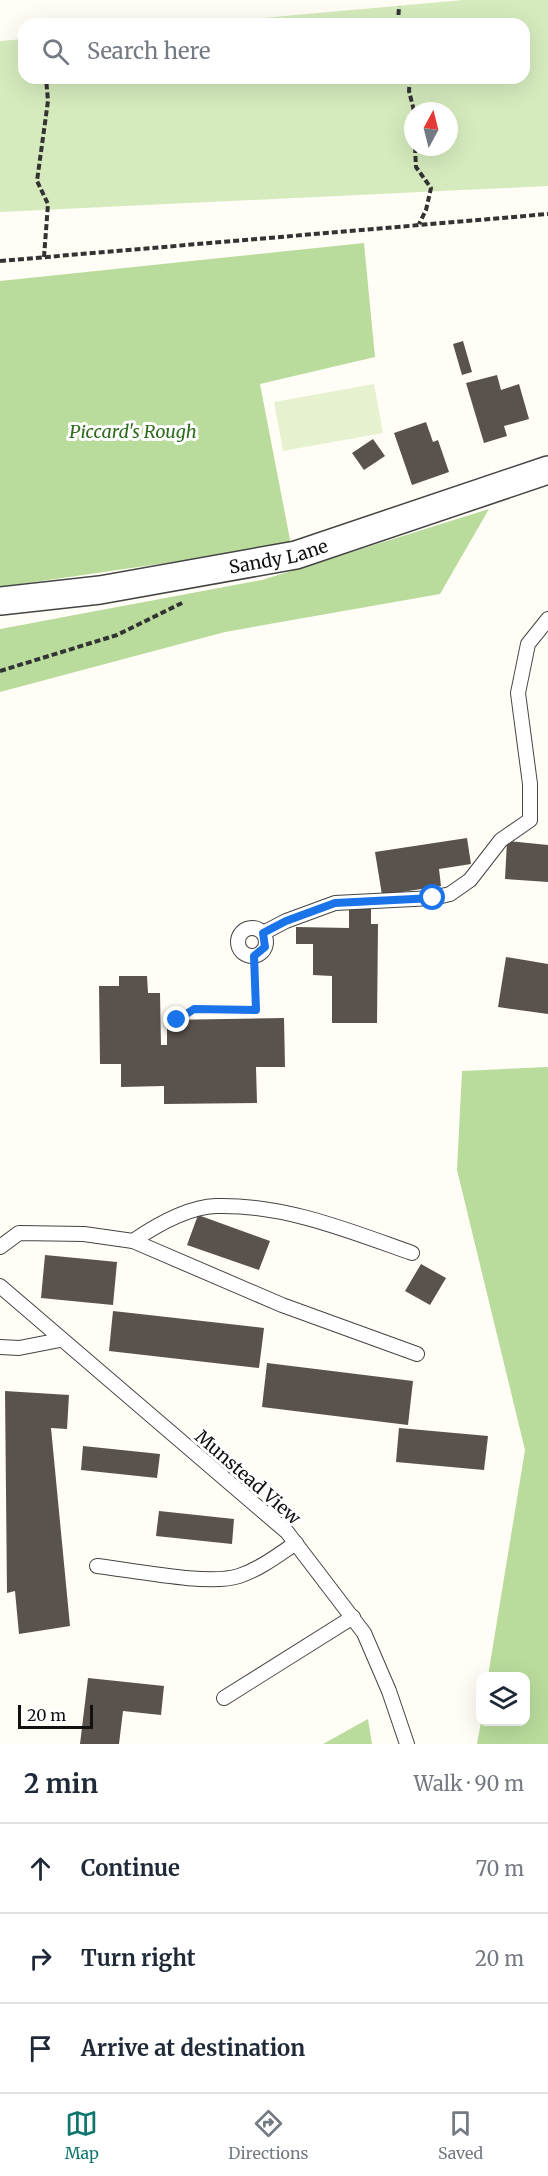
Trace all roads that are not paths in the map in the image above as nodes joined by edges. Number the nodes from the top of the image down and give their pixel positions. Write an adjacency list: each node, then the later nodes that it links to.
1 (548, 470): 2 (street, Sandy Lane)
2 (0, 601)
3 (548, 619): 4 (lane)
4 (263, 933): 4 (lane)
5 (133, 1241): 6 (lane); 7 (lane); 11 (lane)
6 (0, 1247)
7 (412, 1253)
8 (0, 1287): 9 (lane, Munstead View)
9 (60, 1340): 10 (lane); 12 (lane, Munstead View)
10 (0, 1347)
11 (417, 1354)
12 (296, 1543): 13 (lane); 14 (lane, Munstead View)
13 (97, 1566)
14 (353, 1617): 15 (lane); 16 (lane, Munstead View)
15 (224, 1698)
16 (407, 1744)

